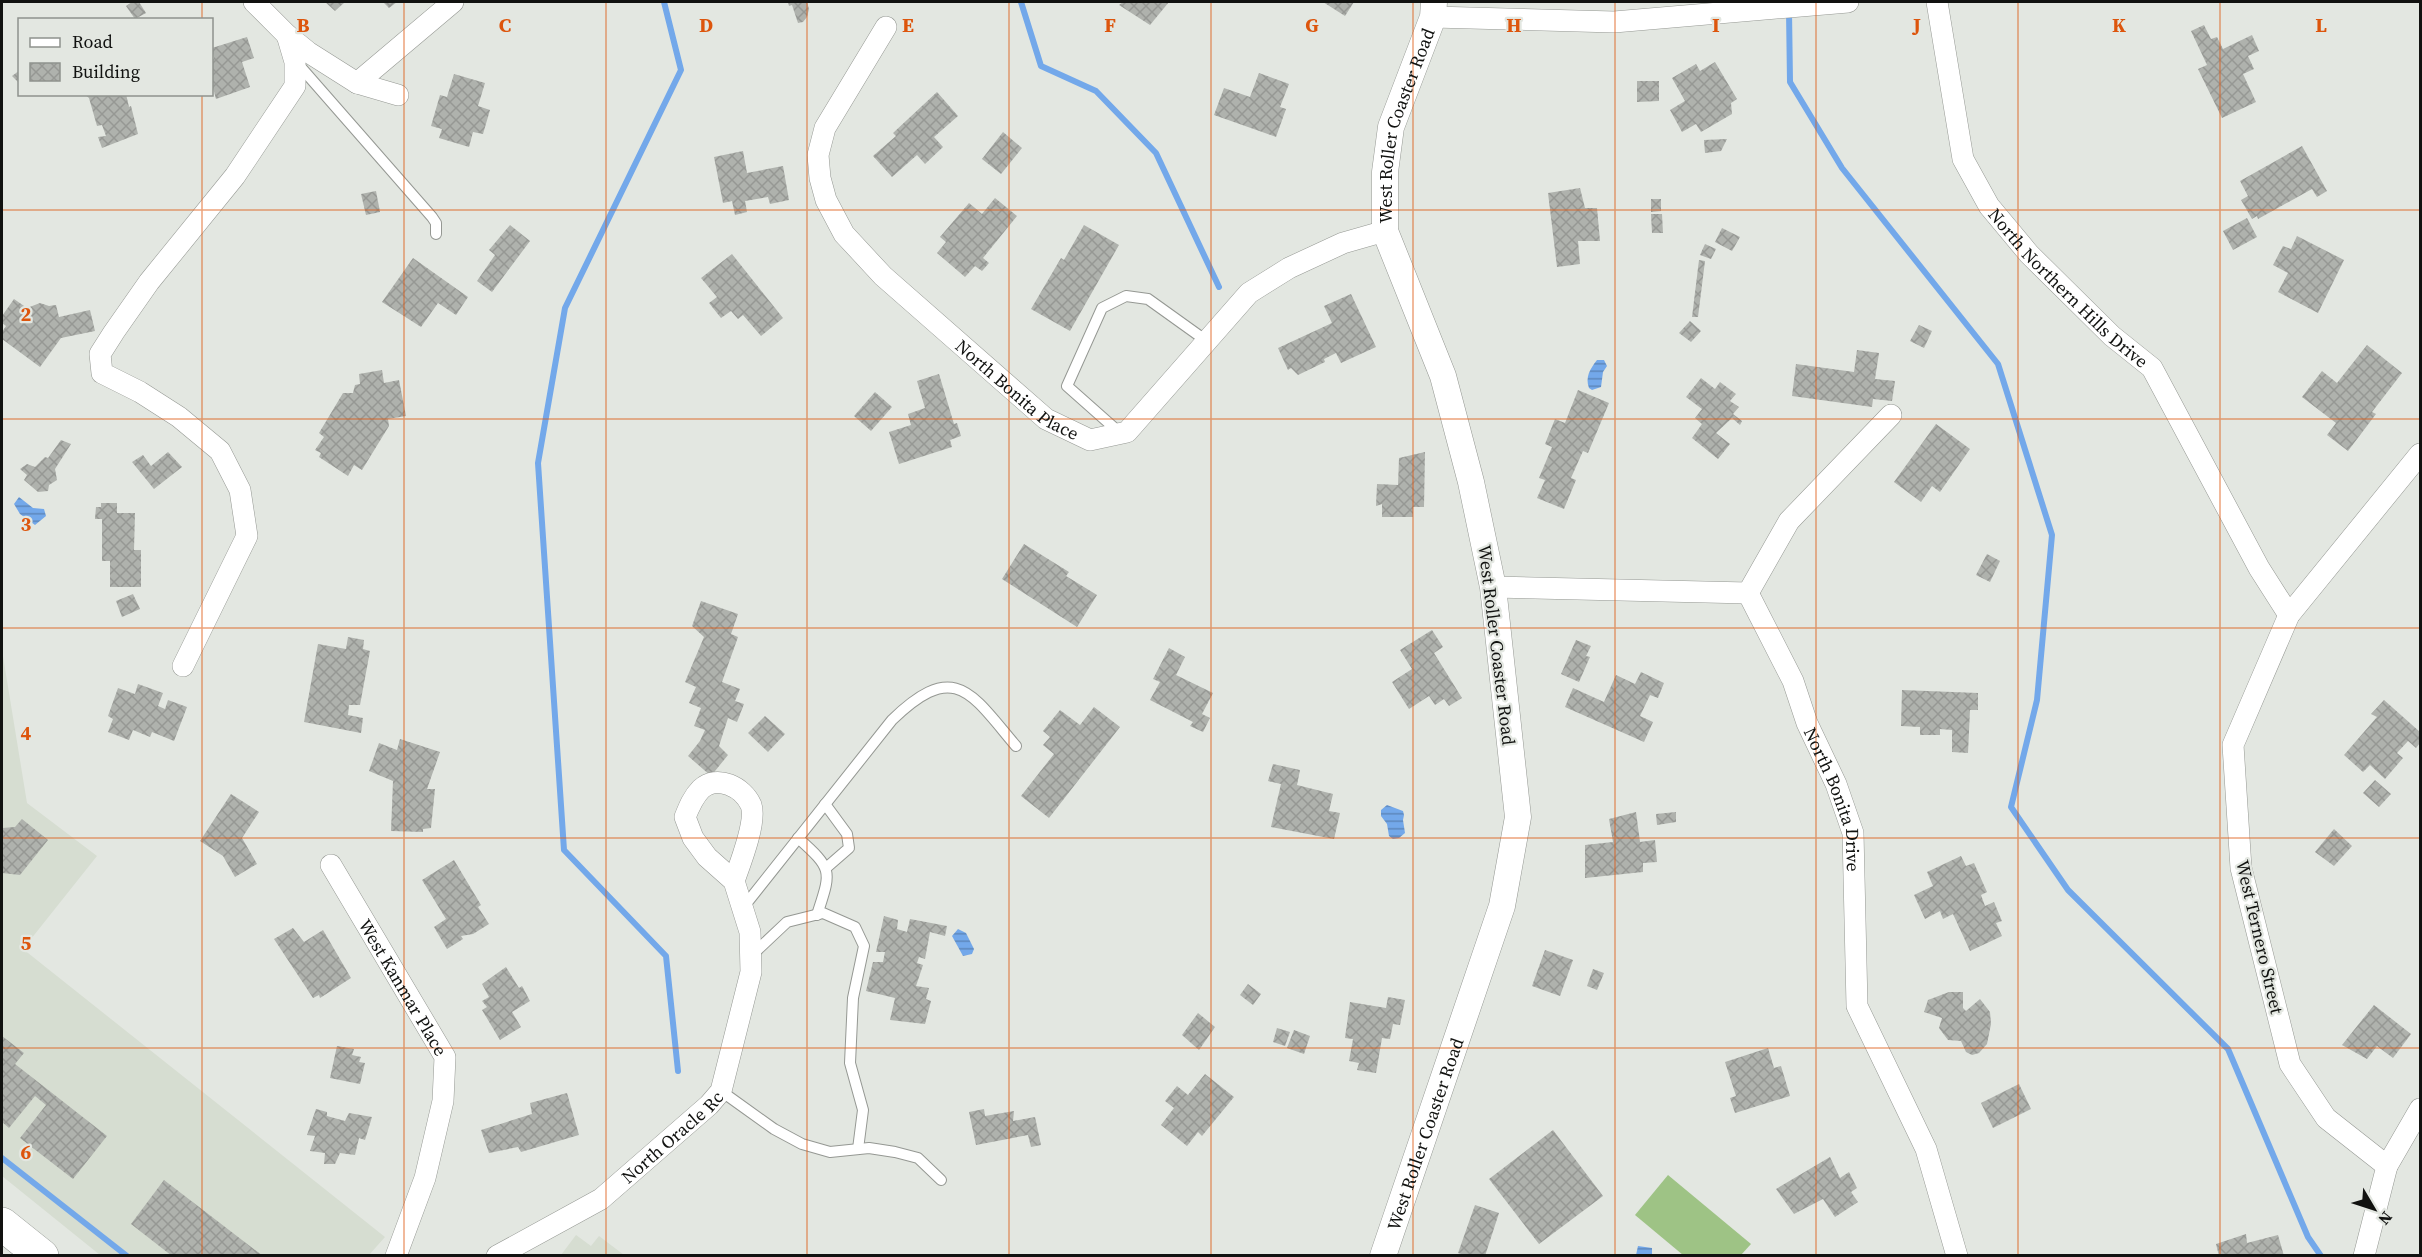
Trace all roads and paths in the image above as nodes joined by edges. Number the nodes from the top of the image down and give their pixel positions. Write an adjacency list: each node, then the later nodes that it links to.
1 (254, 2): 8 (street)
2 (453, 2): 10 (street)
3 (1848, 2): 5 (street)
4 (1937, 2): 20 (street, North Northern Hills Drive)
5 (1760, 5): 6 (street)
6 (1434, 9): 12 (street, West Roller Coaster Road)
7 (886, 27): 16 (street, North Bonita Place)
8 (287, 35): 9 (street); 10 (street)
9 (296, 62): 13 (lane); 21 (street)
10 (357, 83): 11 (street)
11 (398, 95)
12 (1385, 231): 14 (street, North Bonita Place); 18 (street, West Roller Coaster Road)
13 (436, 234)
14 (1208, 342): 16 (street, North Bonita Place); 16 (lane)
15 (1891, 415): 19 (street)
16 (1120, 433)
17 (2421, 454): 20 (street, West Ternero Street)
18 (1493, 587): 19 (street); 40 (street, West Roller Coaster Road)
19 (1748, 593): 41 (street, North Bonita Drive)
20 (2289, 615): 34 (street, West Ternero Street)
21 (183, 666)
22 (1016, 746): 23 (lane)
23 (825, 804): 24 (lane); 26 (lane)
24 (798, 838): 26 (lane); 28 (lane)
25 (331, 865): 38 (street, West Kanmar Place)
26 (825, 868): 29 (lane)
27 (734, 881): 28 (street, North Oracle Rc)
28 (742, 909): 30 (street, North Oracle Rc)
29 (818, 915): 30 (lane); 33 (lane)
30 (750, 957): 31 (street, North Oracle Rc)
31 (722, 1090): 33 (lane); 39 (street, North Oracle Rc)
32 (2421, 1109): 34 (street)
33 (858, 1149): 35 (lane)
34 (2387, 1166): 42 (street)
35 (941, 1180)
36 (2, 1224): 37 (highway)
37 (42, 1256)
38 (396, 1256)
39 (497, 1256)
40 (1383, 1256)
41 (1957, 1256)
42 (2364, 1256)

